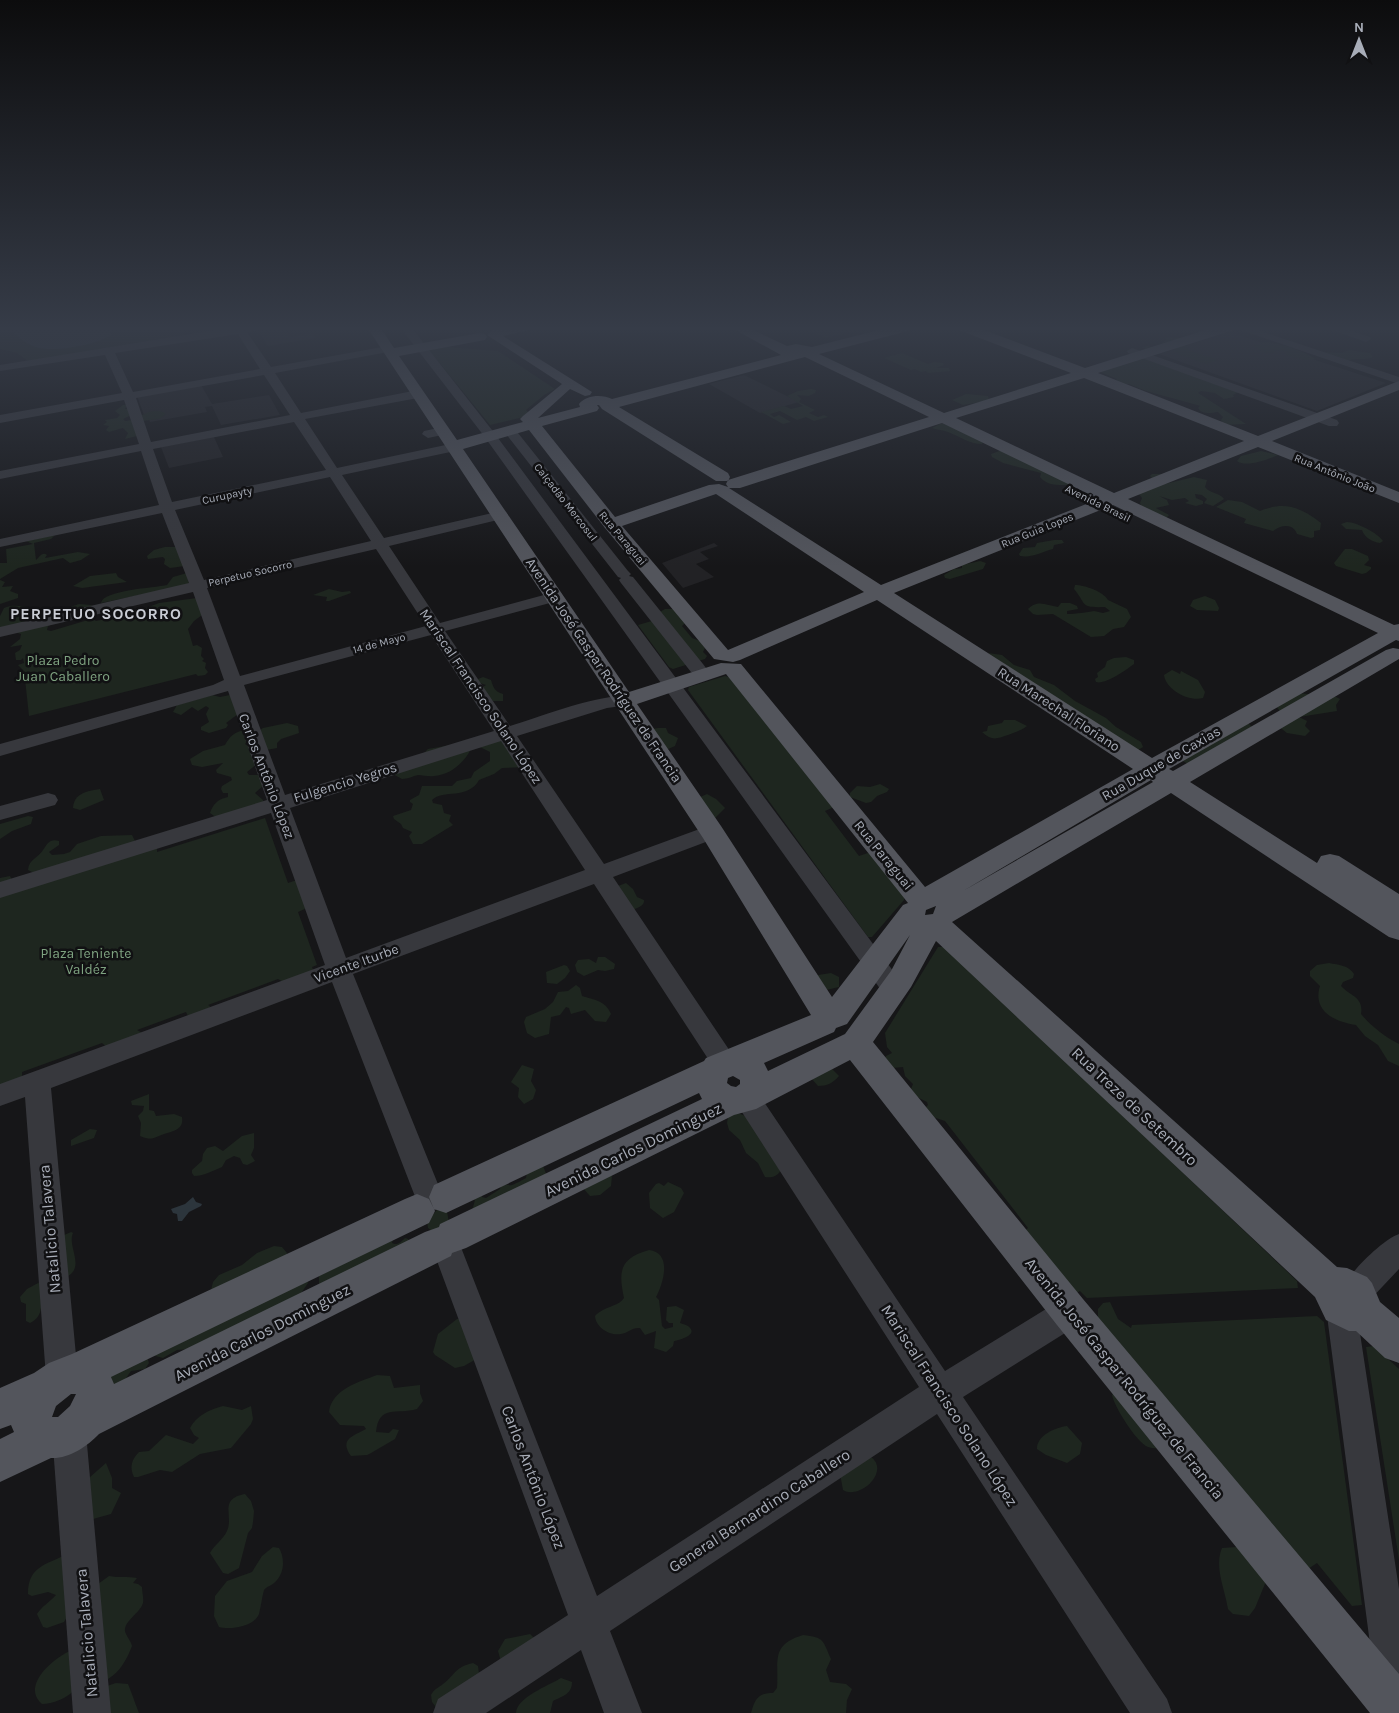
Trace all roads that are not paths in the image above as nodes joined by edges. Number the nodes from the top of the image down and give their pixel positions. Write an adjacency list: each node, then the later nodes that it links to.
1 (68, 407): 19 (street)
2 (133, 407): 26 (street, Carlos Antônio López)
3 (291, 407): 17 (street, Mariscal Francisco Solano López)
4 (353, 407): 17 (street)
5 (426, 407): 24 (main road, Avenida José Gaspar Rodríguez de Francia)
6 (468, 407): 23 (street)
7 (545, 407): 20 (main road)
8 (586, 407): 20 (main road)
9 (602, 407): 29 (main road, Rua Marechal Floriano)
10 (910, 407): 16 (main road, Avenida Brasil)
11 (963, 407): 16 (main road)
12 (1180, 407): 25 (main road, Rua Antônio João)
13 (1287, 407): 18 (street)
14 (1343, 407): 18 (main road, Rua Guia Lopes)
15 (1372, 407): 21 (main road, Rua Guia Lopes)
16 (931, 417): 29 (main road); 32 (main road, Avenida Brasil)
17 (298, 418): 26 (street); 27 (street, Mariscal Francisco Solano López)
18 (1317, 418): 21 (street); 25 (main road, Rua Guia Lopes)
19 (0, 419)
20 (530, 422): 22 (main road); 23 (main road); 35 (main road, Rua Paraguai)
21 (1333, 423): 25 (main road, Rua Guia Lopes)
22 (510, 430): 23 (main road); 44 (street, Calçadão Mercosul)
23 (488, 433): 24 (main road); 46 (street)
24 (446, 439): 27 (street, Curupayty); 34 (main road, Avenida José Gaspar Rodríguez de Francia)
25 (1269, 443): 30 (main road, Rua Antônio João); 31 (main road, Rua Antônio João); 32 (main road, Rua Guia Lopes)
26 (146, 447): 28 (street); 33 (street, Carlos Antônio López)
27 (334, 473): 33 (street, Curupayty); 37 (street, Mariscal Francisco Solano López)
28 (0, 475)
29 (721, 483): 35 (main road); 39 (main road, Rua Marechal Floriano)
30 (1399, 490)
31 (1399, 498)
32 (1113, 504): 39 (main road, Rua Guia Lopes); 43 (main road, Avenida Brasil)
33 (167, 508): 36 (street, Curupayty); 38 (street, Carlos Antônio López)
34 (501, 515): 37 (street, Perpetuo Socorro); 40 (main road, Avenida José Gaspar Rodríguez de Francia)
35 (608, 520): 44 (main road, Rua Paraguai)
36 (0, 543)
37 (380, 543): 38 (street, Perpetuo Socorro); 41 (street, Mariscal Francisco Solano López)
38 (198, 585): 42 (street, Perpetuo Socorro); 47 (street, Carlos Antônio López)
39 (893, 594): 44 (main road, Rua Guia Lopes); 52 (main road, Rua Marechal Floriano)
40 (555, 597): 41 (street, 14 de Mayo); 49 (main road, Avenida José Gaspar Rodríguez de Francia)
41 (435, 628): 47 (street, 14 de Mayo); 50 (street, Mariscal Francisco Solano López)
42 (0, 632)
43 (1395, 639): 45 (main road, Rua Duque de Caxias); 48 (main road, Rua Duque de Caxias)
44 (722, 663): 46 (main road, Rua Guia Lopes); 61 (main road, Rua Paraguai)
45 (1318, 675): 48 (main road); 52 (main road, Rua Duque de Caxias)
46 (669, 682): 49 (main road, Rua Guia Lopes); 63 (street)
47 (232, 683): 51 (street, 14 de Mayo); 54 (street, Carlos Antônio López)
48 (1338, 685): 52 (main road, Rua Duque de Caxias)
49 (615, 699): 50 (street, Fulgencio Yegros); 57 (main road, Avenida José Gaspar Rodríguez de Francia)
50 (505, 733): 54 (street, Fulgencio Yegros); 58 (street, Mariscal Francisco Solano López)
51 (1, 743)
52 (1169, 771): 56 (main road, Rua Marechal Floriano); 61 (main road, Rua Duque de Caxias)
53 (48, 800): 55 (street)
54 (278, 803): 59 (street, Fulgencio Yegros); 64 (street, Carlos Antônio López)
55 (0, 813)
56 (1248, 822): 60 (main road, Rua Marechal Floriano); 62 (main road, Rua Marechal Floriano)
57 (712, 832): 58 (street, Vicente Iturbe); 66 (main road, Avenida José Gaspar Rodríguez de Francia)
58 (598, 874): 64 (street, Vicente Iturbe); 67 (street, Mariscal Francisco Solano López)
59 (0, 890)
60 (1399, 907)
61 (928, 912): 63 (main road, Rua Duque de Caxias); 65 (main road); 74 (main road, Rua Treze de Setembro)
62 (1399, 929)
63 (874, 962): 65 (street); 66 (main road, Rua Duque de Caxias)
64 (339, 970): 68 (street, Vicente Iturbe); 71 (street, Carlos Antônio López)
65 (894, 990): 66 (main road)
66 (842, 1030): 67 (main road); 70 (main road, Avenida Carlos Dominguez); 75 (main road, Avenida José Gaspar Rodríguez de Francia)
67 (724, 1066): 70 (main road); 71 (main road)
68 (37, 1081): 69 (street, Vicente Iturbe); 77 (street, Natalicio Talavera)
69 (0, 1095)
70 (743, 1098): 72 (main road, Avenida Carlos Dominguez); 78 (street, Mariscal Francisco Solano López)
71 (431, 1202): 72 (main road); 77 (main road)
72 (446, 1240): 80 (main road, Avenida Carlos Dominguez); 82 (street, Carlos Antônio López)
73 (1399, 1248): 74 (street)
74 (1348, 1300): 76 (main road, Rua Treze de Setembro); 83 (street)
75 (1070, 1312): 78 (street, General Bernardino Caballero); 83 (main road, Avenida José Gaspar Rodríguez de Francia)
76 (1399, 1344)
77 (62, 1379): 79 (main road); 80 (main road); 80 (main road)
78 (942, 1391): 82 (street, General Bernardino Caballero); 87 (street, Mariscal Francisco Solano López)
79 (0, 1409)
80 (67, 1431): 81 (main road, Avenida Carlos Dominguez); 84 (street, Natalicio Talavera)
81 (0, 1460)
82 (589, 1622): 85 (street, General Bernardino Caballero); 86 (street, Carlos Antônio López)
83 (1397, 1711)
84 (92, 1713)
85 (452, 1713)
86 (623, 1713)
87 (1153, 1713)

